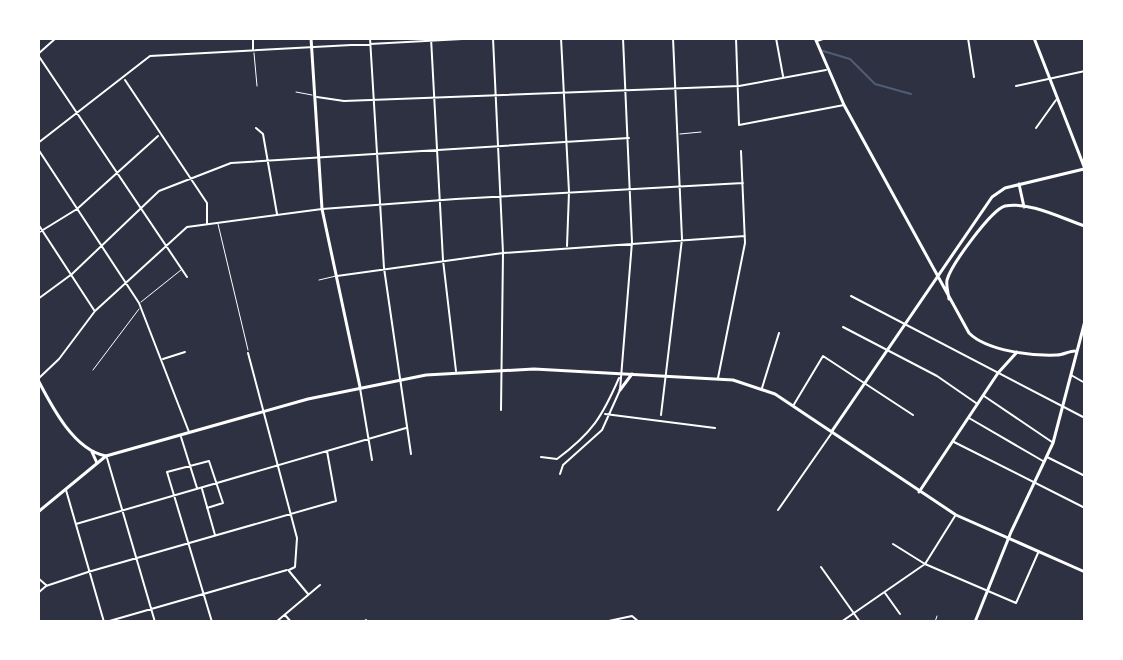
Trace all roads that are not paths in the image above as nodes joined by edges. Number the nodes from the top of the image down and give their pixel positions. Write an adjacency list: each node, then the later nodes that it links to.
1 (56, 38): 20 (street)
2 (253, 38): 19 (street)
3 (311, 38): 18 (street)
4 (370, 38): 17 (street)
5 (481, 38): 15 (street)
6 (493, 38): 34 (street)
7 (561, 38): 33 (street)
8 (623, 38): 31 (street)
9 (673, 38): 30 (street)
10 (736, 38): 28 (street)
11 (776, 38): 25 (street)
12 (826, 38): 16 (street)
13 (968, 38): 23 (street)
14 (1034, 38): 26 (street)
15 (431, 39): 17 (street); 36 (street)
16 (816, 40): 21 (street)
17 (371, 44): 18 (street); 37 (street)
18 (312, 48): 19 (street); 35 (street)
19 (254, 50): 24 (street); 27 (lane)
20 (38, 55): 40 (street)
21 (826, 70): 25 (street); 39 (street)
22 (1085, 71): 26 (street)
23 (974, 77)
24 (123, 78): 40 (street); 44 (street)
25 (784, 78): 28 (street)
26 (1049, 80): 29 (street); 38 (street)
27 (257, 86)
28 (739, 86): 30 (street); 39 (street)
29 (1016, 86)
30 (676, 88): 31 (street); 45 (street)
31 (626, 89): 33 (street); 46 (street)
32 (296, 92): 35 (lane)
33 (564, 92): 34 (street); 47 (street)
34 (497, 94): 36 (street); 49 (street)
35 (315, 96): 37 (street); 55 (street)
36 (434, 97): 37 (street); 50 (street)
37 (373, 99): 53 (street)
38 (1057, 99): 42 (street); 54 (street)
39 (844, 105): 87 (street)
40 (77, 113): 48 (street); 59 (street)
41 (256, 128): 56 (street)
42 (1036, 128)
43 (701, 132): 45 (lane)
44 (160, 134): 59 (street); 60 (street)
45 (677, 134): 63 (street)
46 (629, 138): 47 (street); 64 (street)
47 (567, 141): 49 (street); 65 (street)
48 (38, 143)
49 (500, 145): 50 (street); 66 (street)
50 (438, 148): 53 (street); 67 (street)
51 (38, 149): 70 (street)
52 (741, 151): 61 (street)
53 (375, 153): 55 (street); 68 (street)
54 (1078, 154): 57 (street); 58 (street)
55 (319, 157): 56 (street); 71 (street)
56 (268, 161): 60 (street); 73 (street)
57 (1085, 163)
58 (1085, 170): 62 (street)
59 (117, 174): 70 (street); 72 (street)
60 (191, 181): 72 (street); 76 (street)
61 (743, 183): 63 (street); 79 (street)
62 (1019, 184): 69 (street); 88 (street)
63 (681, 186): 64 (street); 80 (street)
64 (631, 189): 65 (street); 81 (street)
65 (569, 192): 66 (street); 84 (street)
66 (501, 196): 67 (street); 85 (street)
67 (440, 200): 68 (street); 86 (street)
68 (378, 205): 71 (street); 89 (street)
69 (1024, 207): 77 (street); 95 (street)
70 (77, 209): 78 (street); 82 (street)
71 (322, 209): 73 (street); 92 (street)
72 (140, 210): 82 (street); 83 (street)
73 (277, 216): 75 (street)
74 (38, 224): 78 (street)
75 (218, 224): 76 (street); 115 (lane)
76 (207, 226): 83 (street)
77 (1085, 226)
78 (40, 231): 91 (street)
79 (745, 236): 80 (street); 128 (street)
80 (682, 239): 81 (street); 125 (street)
81 (632, 242): 84 (street); 122 (street)
82 (101, 245): 91 (street); 97 (street)
83 (164, 245): 90 (street); 97 (street)
84 (567, 247): 85 (street)
85 (503, 253): 86 (street); 119 (street)
86 (443, 260): 89 (street); 121 (street)
87 (927, 261): 88 (street); 94 (street)
88 (946, 262): 94 (street)
89 (384, 268): 92 (street); 127 (street)
90 (181, 270): 93 (street); 101 (lane)
91 (72, 274): 100 (street); 103 (street)
92 (336, 276): 96 (lane); 132 (street)
93 (187, 277)
94 (936, 278): 98 (street); 105 (street)
95 (948, 279): 98 (street); 102 (street)
96 (319, 280)
97 (125, 281): 101 (street); 103 (street)
98 (940, 284): 102 (street)
99 (851, 296): 105 (street)
100 (38, 299)
101 (140, 305): 117 (street); 120 (lane)
102 (952, 306): 109 (street)
103 (95, 311): 129 (street)
104 (1085, 323): 108 (street)
105 (905, 325): 110 (street); 124 (street)
106 (843, 327): 110 (street)
107 (779, 333): 133 (street)
108 (1078, 342): 112 (street); 113 (street)
109 (1000, 347): 111 (street); 118 (street)
110 (887, 351): 130 (street); 136 (street)
111 (1021, 351): 112 (street); 118 (street)
112 (1070, 351): 113 (street)
113 (1075, 351): 116 (street); 126 (street)
114 (185, 352): 117 (street)
115 (248, 353): 140 (street)
116 (1085, 354)
117 (162, 359): 149 (street)
118 (1004, 364): 124 (street)
119 (503, 369): 121 (street); 122 (street); 139 (street)
120 (93, 370)
121 (456, 371): 127 (street)
122 (621, 373): 123 (street); 134 (street); 141 (street)
123 (632, 373): 125 (street); 134 (street)
124 (998, 373): 135 (street); 137 (street)
125 (666, 375): 128 (street); 142 (street)
126 (1070, 375): 131 (street); 137 (street)
127 (397, 378): 132 (street); 147 (street)
128 (718, 379): 133 (street)
129 (38, 380): 155 (street)
130 (866, 383): 138 (street); 143 (street); 150 (street)
131 (1085, 383)
132 (360, 387): 140 (street); 152 (street)
133 (762, 388): 138 (street)
134 (620, 390): 144 (street)
135 (983, 395): 136 (street); 154 (street)
136 (977, 403): 145 (street)
137 (1060, 405): 146 (street); 154 (street)
138 (793, 406): 150 (street)
139 (501, 410)
140 (263, 412): 149 (street); 163 (street)
141 (604, 414): 144 (street); 159 (street)
142 (661, 415)
143 (913, 415)
144 (611, 417): 148 (street); 165 (street)
145 (968, 417): 153 (street); 160 (street)
146 (1085, 418)
147 (407, 427): 152 (street); 157 (street)
148 (715, 428)
149 (189, 433): 151 (street)
150 (831, 433): 171 (street); 175 (street)
151 (181, 435): 158 (street); 164 (street)
152 (369, 439): 156 (street); 161 (street)
153 (952, 442): 167 (street); 171 (street)
154 (1053, 443): 160 (street)
155 (89, 449): 158 (street); 162 (street)
156 (327, 451): 163 (street); 178 (street)
157 (411, 454)
158 (106, 456): 162 (street); 176 (street)
159 (541, 457)
160 (1044, 459): 166 (street); 167 (street)
161 (372, 460)
162 (97, 463): 170 (street)
163 (277, 465): 168 (street); 178 (street)
164 (190, 466): 168 (street); 169 (street); 172 (street)
165 (560, 474)
166 (1085, 476)
167 (1033, 482): 174 (street); 182 (street)
168 (217, 483): 169 (street); 173 (street)
169 (200, 488): 172 (street); 173 (street)
170 (65, 489): 177 (street); 180 (street)
171 (919, 492): 179 (street)
172 (174, 495): 176 (street); 183 (street)
173 (207, 508): 181 (street)
174 (1085, 508)
175 (778, 510)
176 (122, 511): 180 (street); 186 (street)
177 (38, 512)
178 (290, 514): 181 (street); 189 (street)
179 (956, 515): 182 (street); 187 (street)
180 (76, 524): 190 (street)
181 (215, 535): 183 (street)
182 (1007, 540): 185 (street); 195 (street)
183 (187, 544): 186 (street); 198 (street)
184 (893, 544): 187 (street)
185 (1038, 553): 191 (street); 195 (street)
186 (136, 560): 190 (street); 200 (street)
187 (925, 564): 195 (street); 196 (street)
188 (821, 567): 201 (street)
189 (289, 570): 198 (street); 199 (street)
190 (88, 572): 194 (street); 205 (street)
191 (1085, 572)
192 (38, 578): 194 (street)
193 (320, 585): 199 (street)
194 (46, 586): 197 (street)
195 (987, 591): 215 (street)
196 (884, 592): 201 (street); 202 (street)
197 (38, 593)
198 (203, 593): 200 (street); 207 (street)
199 (309, 594): 203 (street)
200 (151, 610): 205 (street); 206 (street)
201 (854, 614): 212 (street); 213 (street)
202 (900, 614)
203 (285, 615): 208 (street); 209 (street)
204 (937, 616): 214 (lane)
205 (105, 622)
206 (155, 622)
207 (212, 622)
208 (276, 622)
209 (291, 622)
210 (604, 622): 211 (street)
211 (639, 622)
212 (841, 622)
213 (860, 622)
214 (935, 622)
215 (975, 622)

